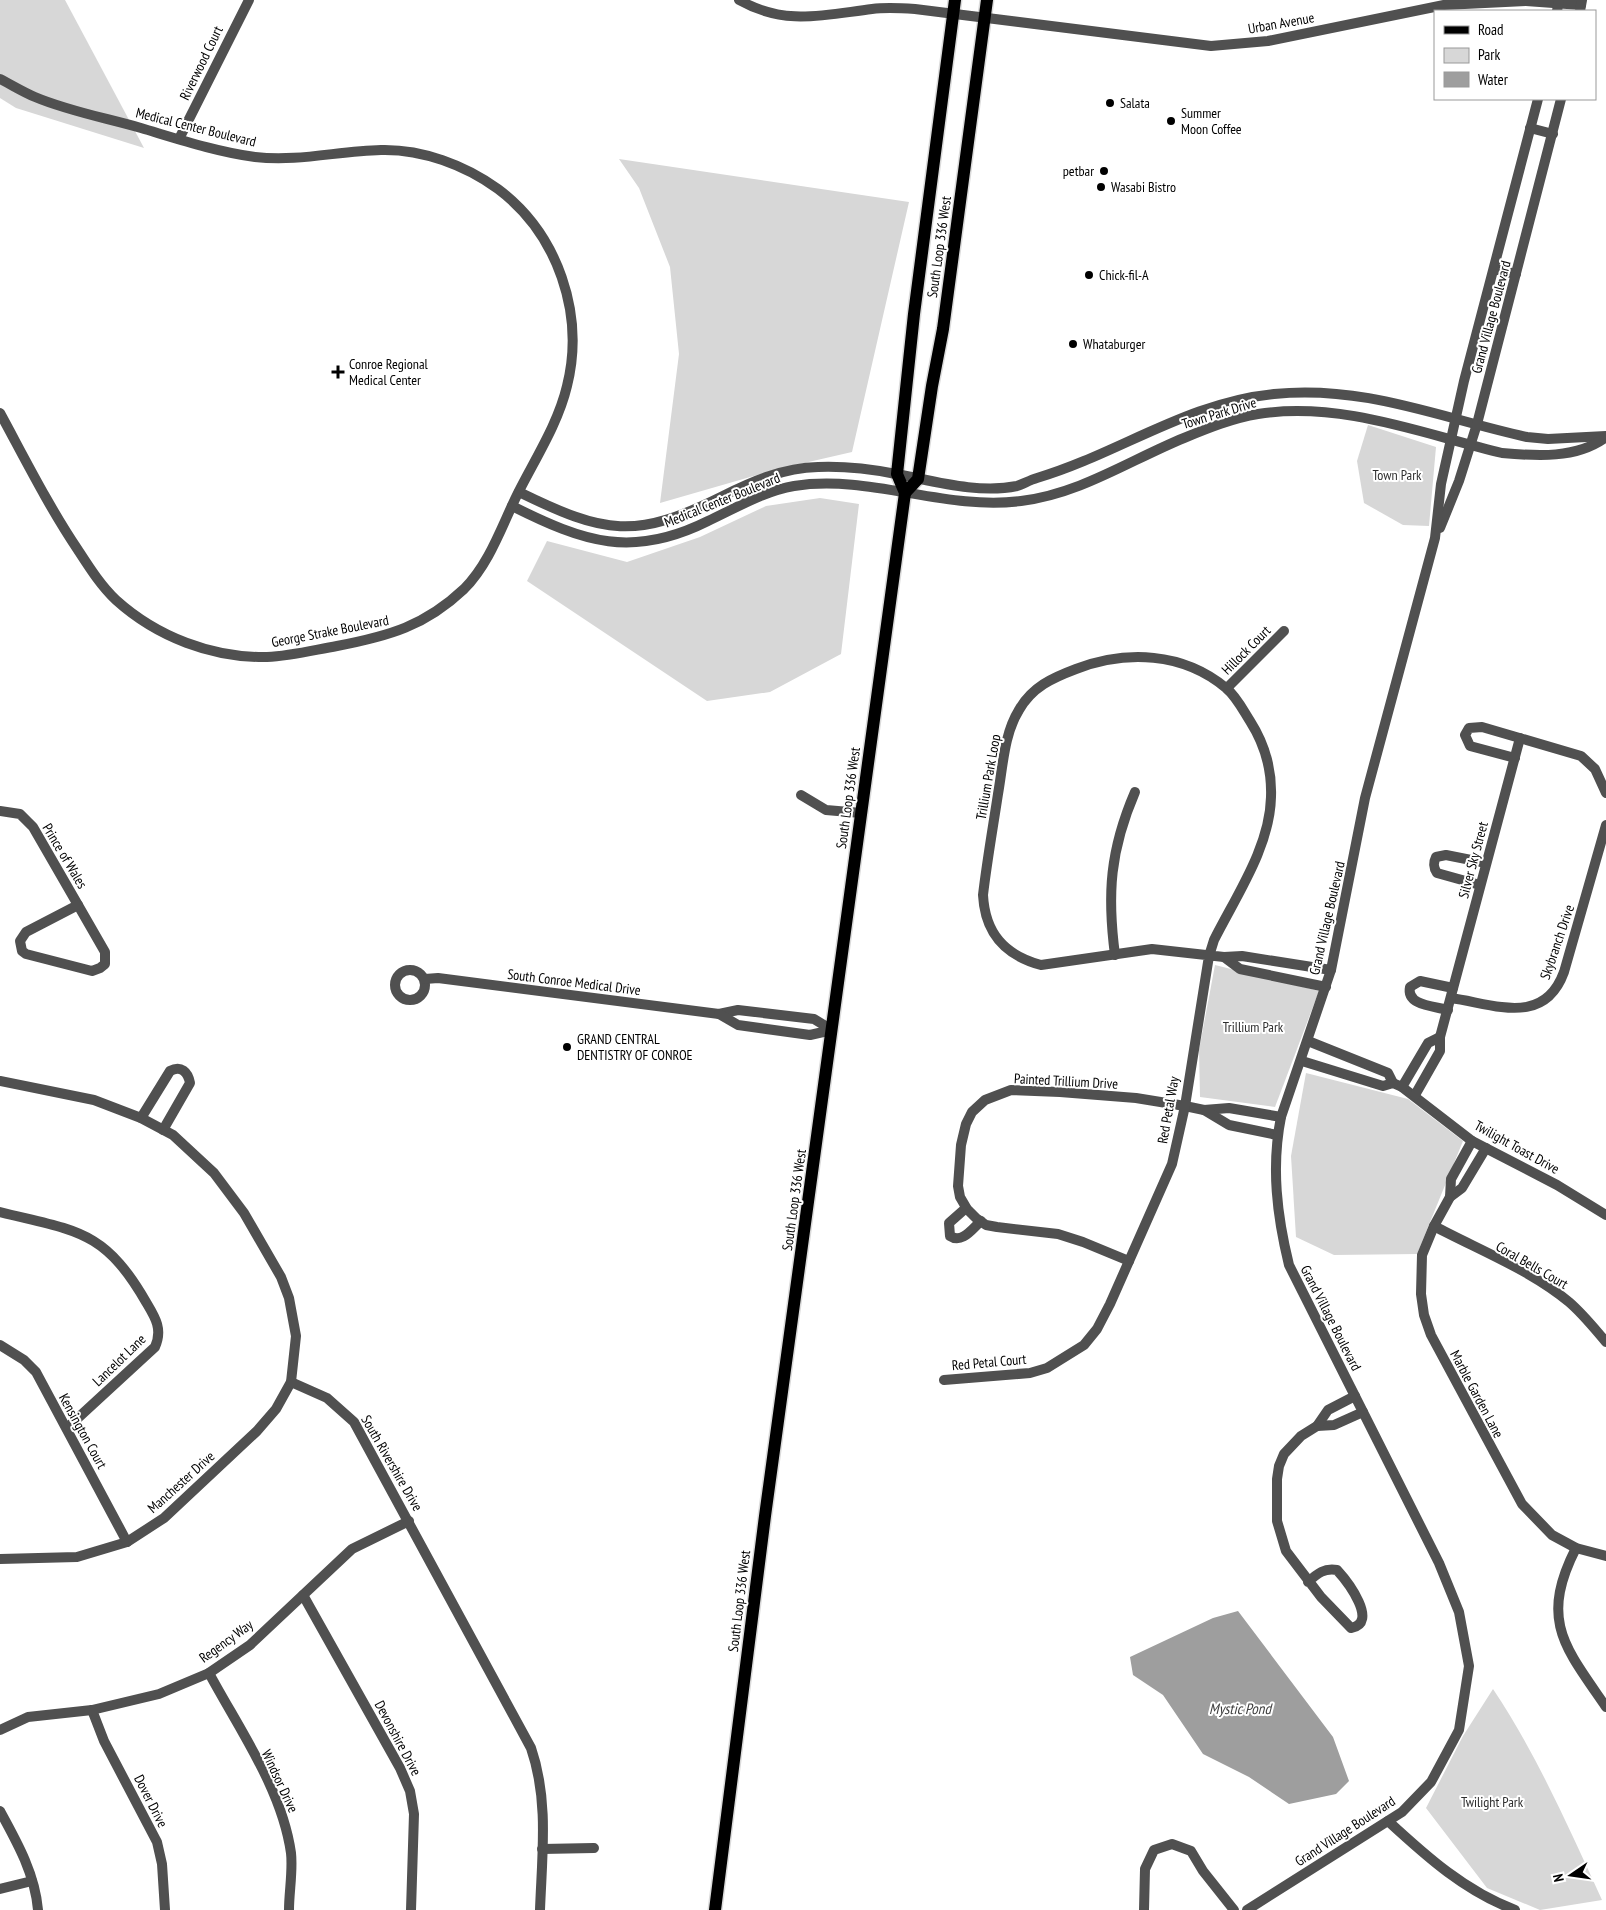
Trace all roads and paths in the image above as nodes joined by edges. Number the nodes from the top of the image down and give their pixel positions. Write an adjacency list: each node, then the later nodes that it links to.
1 (248, 0): 14 (street, Riverwood Court)
2 (739, 0): 7 (street, Urban Avenue)
3 (955, 0): 7 (main road, South Loop 336 West)
4 (987, 0): 8 (main road, South Loop 336 West)
5 (1559, 5): 6 (street, Urban Avenue); 8 (street, Urban Avenue)
6 (1581, 5)
7 (953, 14): 8 (street, Urban Avenue); 23 (main road, South Loop 336 West)
8 (984, 19): 25 (main road, South Loop 336 West)
9 (0, 79): 14 (street, Medical Center Boulevard)
10 (1538, 100): 12 (street, Grand Village Boulevard)
11 (1561, 100): 13 (street, Grand Village Boulevard)
12 (1530, 128): 13 (street); 15 (street, Grand Village Boulevard)
13 (1553, 134): 16 (street, Grand Village Boulevard)
14 (179, 139): 26 (street, Medical Center Boulevard)
15 (1494, 269): 16 (street); 18 (street, Grand Village Boulevard)
16 (1516, 274): 19 (street, Grand Village Boulevard)
17 (0, 413): 29 (street, George Strake Boulevard)
18 (1457, 418): 19 (street, Town Park Drive); 21 (street, Grand Village Boulevard); 25 (street, Town Park Drive)
19 (1477, 424): 20 (street, Town Park Drive); 22 (street, Grand Village Boulevard)
20 (1606, 437): 22 (street, Town Park Drive)
21 (1451, 440): 22 (street, Town Park Drive); 27 (street, Town Park Drive); 30 (street, Grand Village Boulevard)
22 (1471, 445): 30 (street, Grand Village Boulevard)
23 (897, 474): 24 (street, Medical Center Boulevard); 25 (street, Medical Center Boulevard); 27 (main road, South Loop 336 West)
24 (760, 479): 26 (street, Medical Center Boulevard); 28 (street)
25 (918, 479): 27 (main road)
26 (519, 492): 29 (street, Medical Center Boulevard)
27 (905, 493): 28 (street, Medical Center Boulevard); 39 (main road, South Loop 336 West)
28 (765, 494): 29 (street, Medical Center Boulevard)
29 (512, 506)
30 (1435, 538): 47 (street, Grand Village Boulevard)
31 (1284, 630): 32 (street, Hillock Court)
32 (1227, 688): 44 (street, Trillium Park Loop); 45 (street, Trillium Park Loop)
33 (1520, 738): 34 (street, Silver Sky Street); 34 (street); 36 (street)
34 (1515, 758): 41 (street, Silver Sky Street)
35 (1134, 792): 44 (street)
36 (1606, 793)
37 (802, 795): 39 (street)
38 (0, 811): 43 (street, Prince of Wales)
39 (862, 813): 53 (main road, South Loop 336 West)
40 (1606, 824): 50 (street, Skybranch Drive)
41 (1486, 863): 42 (street, Silver Sky Street); 42 (street)
42 (1480, 885): 50 (street, Silver Sky Street)
43 (78, 905): 43 (street, Prince of Wales)
44 (1114, 955): 45 (street, Trillium Park Loop)
45 (1209, 956): 46 (street, Trillium Park Loop); 60 (street, Red Petal Way)
46 (1224, 958): 47 (street, Trillium Park Loop); 49 (street, Trillium Park Loop)
47 (1331, 970): 49 (street, Grand Village Boulevard)
48 (425, 979): 52 (street, South Conroe Medical Drive)
49 (1326, 987): 55 (street, Grand Village Boulevard)
50 (1452, 993): 51 (street, Silver Sky Street); 51 (street)
51 (1448, 1010): 54 (street, Silver Sky Street)
52 (719, 1014): 53 (street, South Conroe Medical Drive); 53 (street, South Conroe Medical Drive)
53 (832, 1030): 106 (main road, South Loop 336 West)
54 (1440, 1037): 58 (street); 59 (street, Silver Sky Street)
55 (1308, 1041): 56 (street, Grand Village Boulevard); 58 (street, Twilight Toast Drive)
56 (1302, 1061): 58 (street, Twilight Toast Drive); 62 (street, Grand Village Boulevard)
57 (0, 1080): 63 (street)
58 (1397, 1085): 59 (street, Twilight Toast Drive)
59 (1415, 1095): 66 (street, Twilight Toast Drive)
60 (1185, 1106): 61 (street, Painted Trillium Drive); 69 (street, Painted Trillium Drive); 74 (street, Red Petal Way)
61 (1204, 1110): 62 (street, Painted Trillium Drive); 65 (street, Painted Trillium Drive)
62 (1281, 1117): 65 (street, Grand Village Boulevard)
63 (141, 1118): 64 (street); 64 (street)
64 (163, 1130): 78 (street)
65 (1277, 1135): 79 (street, Grand Village Boulevard)
66 (1472, 1141): 67 (street, Twilight Toast Drive); 68 (street, Marble Garden Lane)
67 (1486, 1148): 68 (street, Marble Garden Lane); 71 (street, Twilight Toast Drive)
68 (1450, 1197): 73 (street, Marble Garden Lane)
69 (966, 1208): 72 (street); 72 (street)
70 (0, 1212): 82 (street, Lancelot Lane)
71 (1606, 1215)
72 (981, 1221): 74 (street)
73 (1434, 1226): 75 (street, Coral Bells Court); 85 (street, Marble Garden Lane)
74 (1129, 1261): 77 (street, Red Petal Court)
75 (1606, 1342)
76 (0, 1346): 82 (street, Kensington Court)
77 (944, 1380)
78 (291, 1382): 83 (street, South Rivershire Drive); 84 (street, Manchester Drive)
79 (1355, 1396): 80 (street, Grand Village Boulevard); 81 (street)
80 (1363, 1412): 81 (street); 95 (street, Grand Village Boulevard)
81 (1317, 1426): 88 (street)
82 (67, 1428): 84 (street, Kensington Court)
83 (410, 1521): 89 (street, Regency Way); 97 (street, South Rivershire Drive)
84 (127, 1542): 87 (street, Manchester Drive)
85 (1576, 1548): 86 (street, Marble Garden Lane); 91 (street)
86 (1606, 1556)
87 (0, 1559)
88 (1308, 1582): 88 (street)
89 (302, 1595): 90 (street, Regency Way); 104 (street, Devonshire Drive)
90 (209, 1673): 92 (street, Regency Way); 103 (street, Windsor Drive)
91 (1606, 1707)
92 (92, 1710): 93 (street, Regency Way); 102 (street, Dover Drive)
93 (0, 1730)
94 (0, 1811): 98 (street)
95 (1388, 1821): 100 (street); 109 (street, Grand Village Boulevard)
96 (594, 1848): 97 (street)
97 (542, 1849): 105 (street, South Rivershire Drive)
98 (32, 1881): 99 (street); 101 (street)
99 (0, 1889)
100 (1508, 1909)
101 (38, 1910)
102 (165, 1910)
103 (289, 1910)
104 (411, 1910)
105 (540, 1910)
106 (715, 1910)
107 (1144, 1910): 108 (street)
108 (1234, 1910)
109 (1247, 1910)

